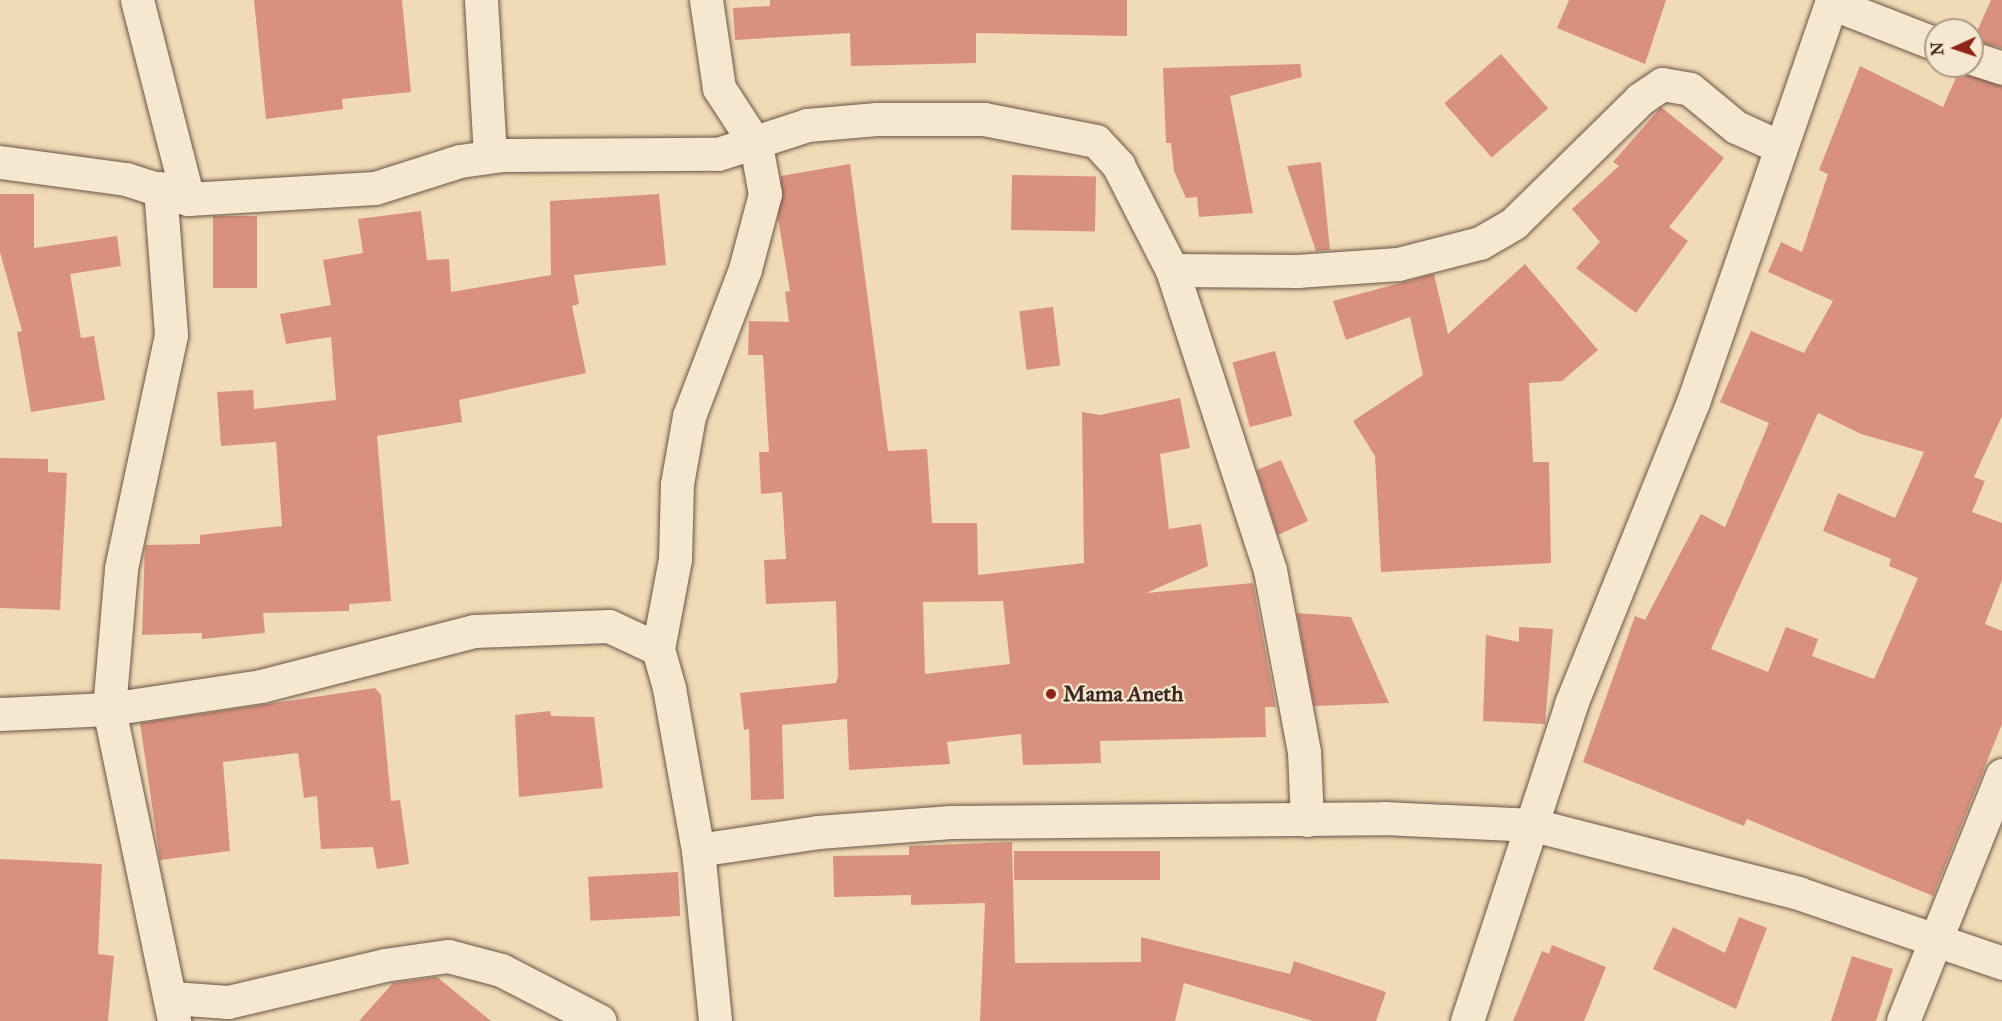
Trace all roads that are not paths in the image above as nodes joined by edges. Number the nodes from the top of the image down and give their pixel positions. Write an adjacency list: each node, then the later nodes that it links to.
1 (137, 0): 12 (street)
2 (481, 0): 10 (street)
3 (706, 0): 8 (street)
4 (1831, 1): 5 (street); 9 (street)
5 (1924, 39)
6 (1984, 62): 7 (street)
7 (2002, 68)
8 (756, 145): 10 (street); 13 (street); 14 (street)
9 (1780, 147): 13 (street); 19 (street)
10 (490, 156): 12 (street)
11 (0, 162): 12 (street)
12 (174, 194): 15 (street)
13 (1172, 270): 18 (street)
14 (658, 649): 15 (street); 20 (street)
15 (109, 709): 16 (street); 23 (street)
16 (0, 714)
17 (2002, 775): 21 (street)
18 (1307, 820): 19 (street); 20 (street)
19 (1534, 825): 21 (street); 26 (street)
20 (698, 850): 25 (street)
21 (1931, 942): 22 (street); 27 (street)
22 (2002, 963)
23 (173, 1010): 24 (street)
24 (600, 1021)
25 (715, 1021)
26 (1467, 1021)
27 (1903, 1021)

